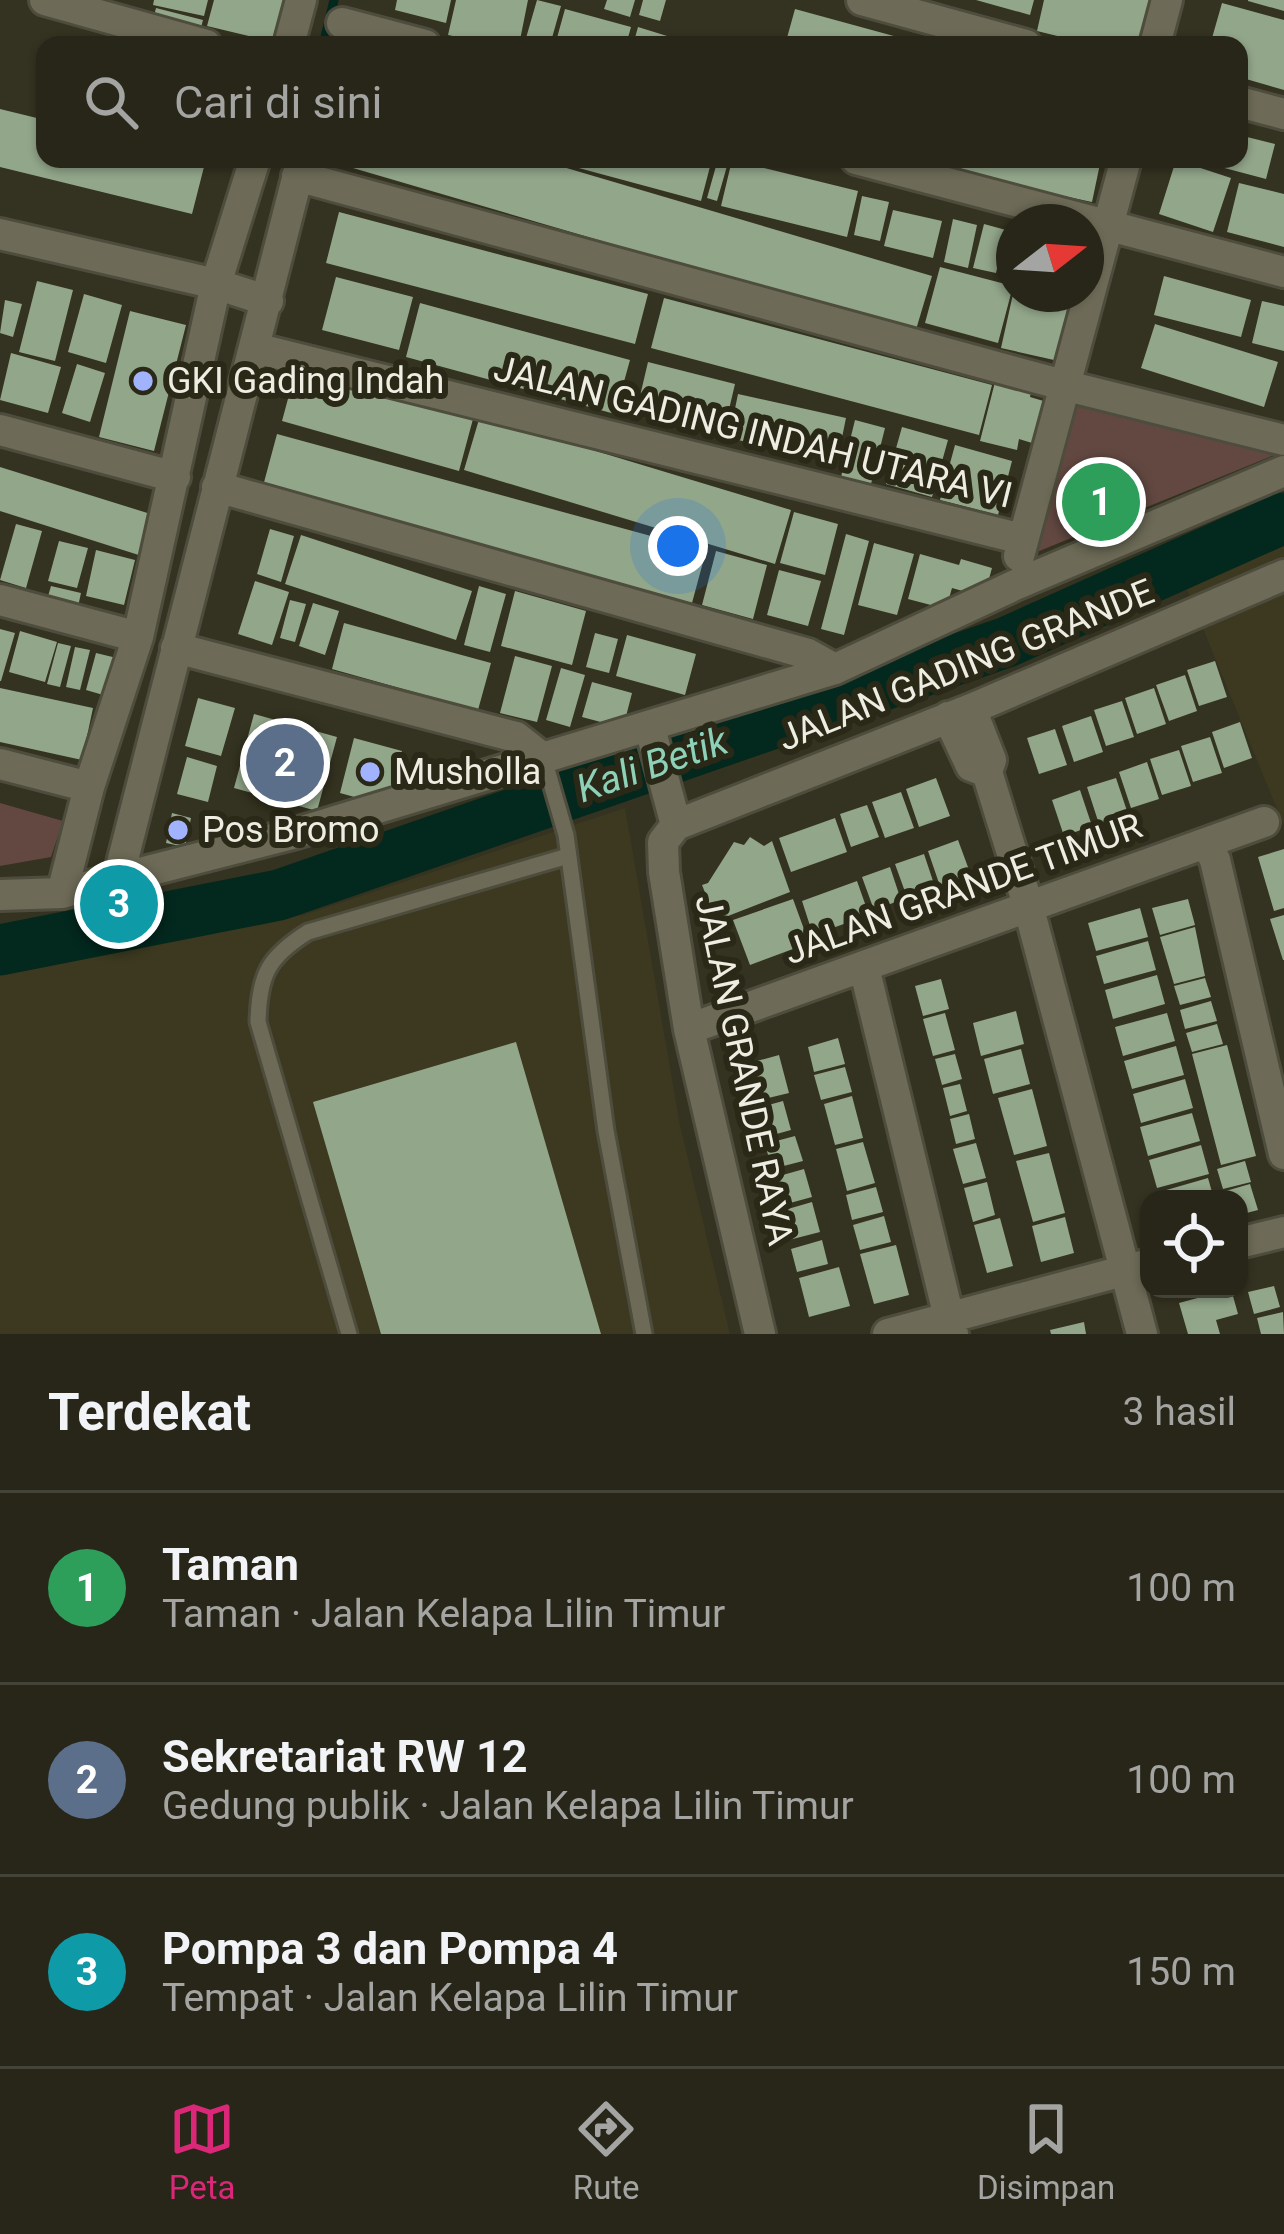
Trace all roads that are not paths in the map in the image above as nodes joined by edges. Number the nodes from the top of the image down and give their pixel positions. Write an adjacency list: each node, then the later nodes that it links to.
1 (45, 0): 5 (street)
2 (301, 0): 8 (street)
3 (862, 0): 10 (street)
4 (1167, 0): 11 (street)
5 (91, 7): 7 (street)
6 (342, 23): 9 (street)
7 (179, 36)
8 (291, 36)
9 (390, 36)
10 (993, 36)
11 (1157, 36)
12 (1248, 104): 13 (street)
13 (1284, 114)
14 (255, 168): 21 (street)
15 (300, 168): 21 (street); 23 (street)
16 (890, 168): 18 (street)
17 (1124, 168): 18 (street)
18 (1108, 226): 20 (street); 23 (street)
19 (0, 234): 21 (street)
20 (1284, 272)
21 (248, 294): 22 (street); 27 (street)
22 (256, 348): 28 (street); 29 (street, JALAN GADING INDAH UTARA VI)
23 (1063, 385): 25 (street); 29 (street)
24 (0, 430): 27 (street)
25 (1284, 440)
26 (1284, 471): 31 (street)
27 (176, 477): 33 (street)
28 (217, 487): 34 (street); 35 (street)
29 (1022, 539): 31 (street)
30 (1284, 575): 36 (street, JALAN GADING GRANDE)
31 (1015, 585): 35 (street)
32 (0, 600): 33 (street)
33 (138, 637): 40 (street)
34 (176, 648): 38 (street); 45 (street)
35 (835, 669): 37 (street)
36 (959, 713): 41 (street, JALAN GADING GRANDE); 47 (street)
37 (646, 735): 38 (street); 41 (street)
38 (553, 756): 44 (lane); 45 (street)
39 (0, 764): 40 (street)
40 (89, 787): 45 (street)
41 (675, 820): 49 (street, JALAN GRANDE RAYA)
42 (1264, 822): 43 (street, JALAN GRANDE TIMUR)
43 (1206, 842): 47 (street, JALAN GRANDE TIMUR); 50 (street)
44 (568, 856): 55 (lane); 56 (lane)
45 (94, 884): 46 (street)
46 (0, 895)
47 (1028, 905): 48 (street, JALAN GRANDE TIMUR); 53 (street)
48 (864, 967): 49 (street, JALAN GRANDE TIMUR); 54 (street)
49 (689, 1029): 57 (street, JALAN GRANDE RAYA)
50 (1284, 1154)
51 (1284, 1232): 52 (street)
52 (1248, 1241)
53 (1137, 1268): 54 (street); 59 (street)
54 (951, 1326): 58 (street)
55 (349, 1334)
56 (644, 1334)
57 (760, 1334)
58 (888, 1334)
59 (1142, 1334)

